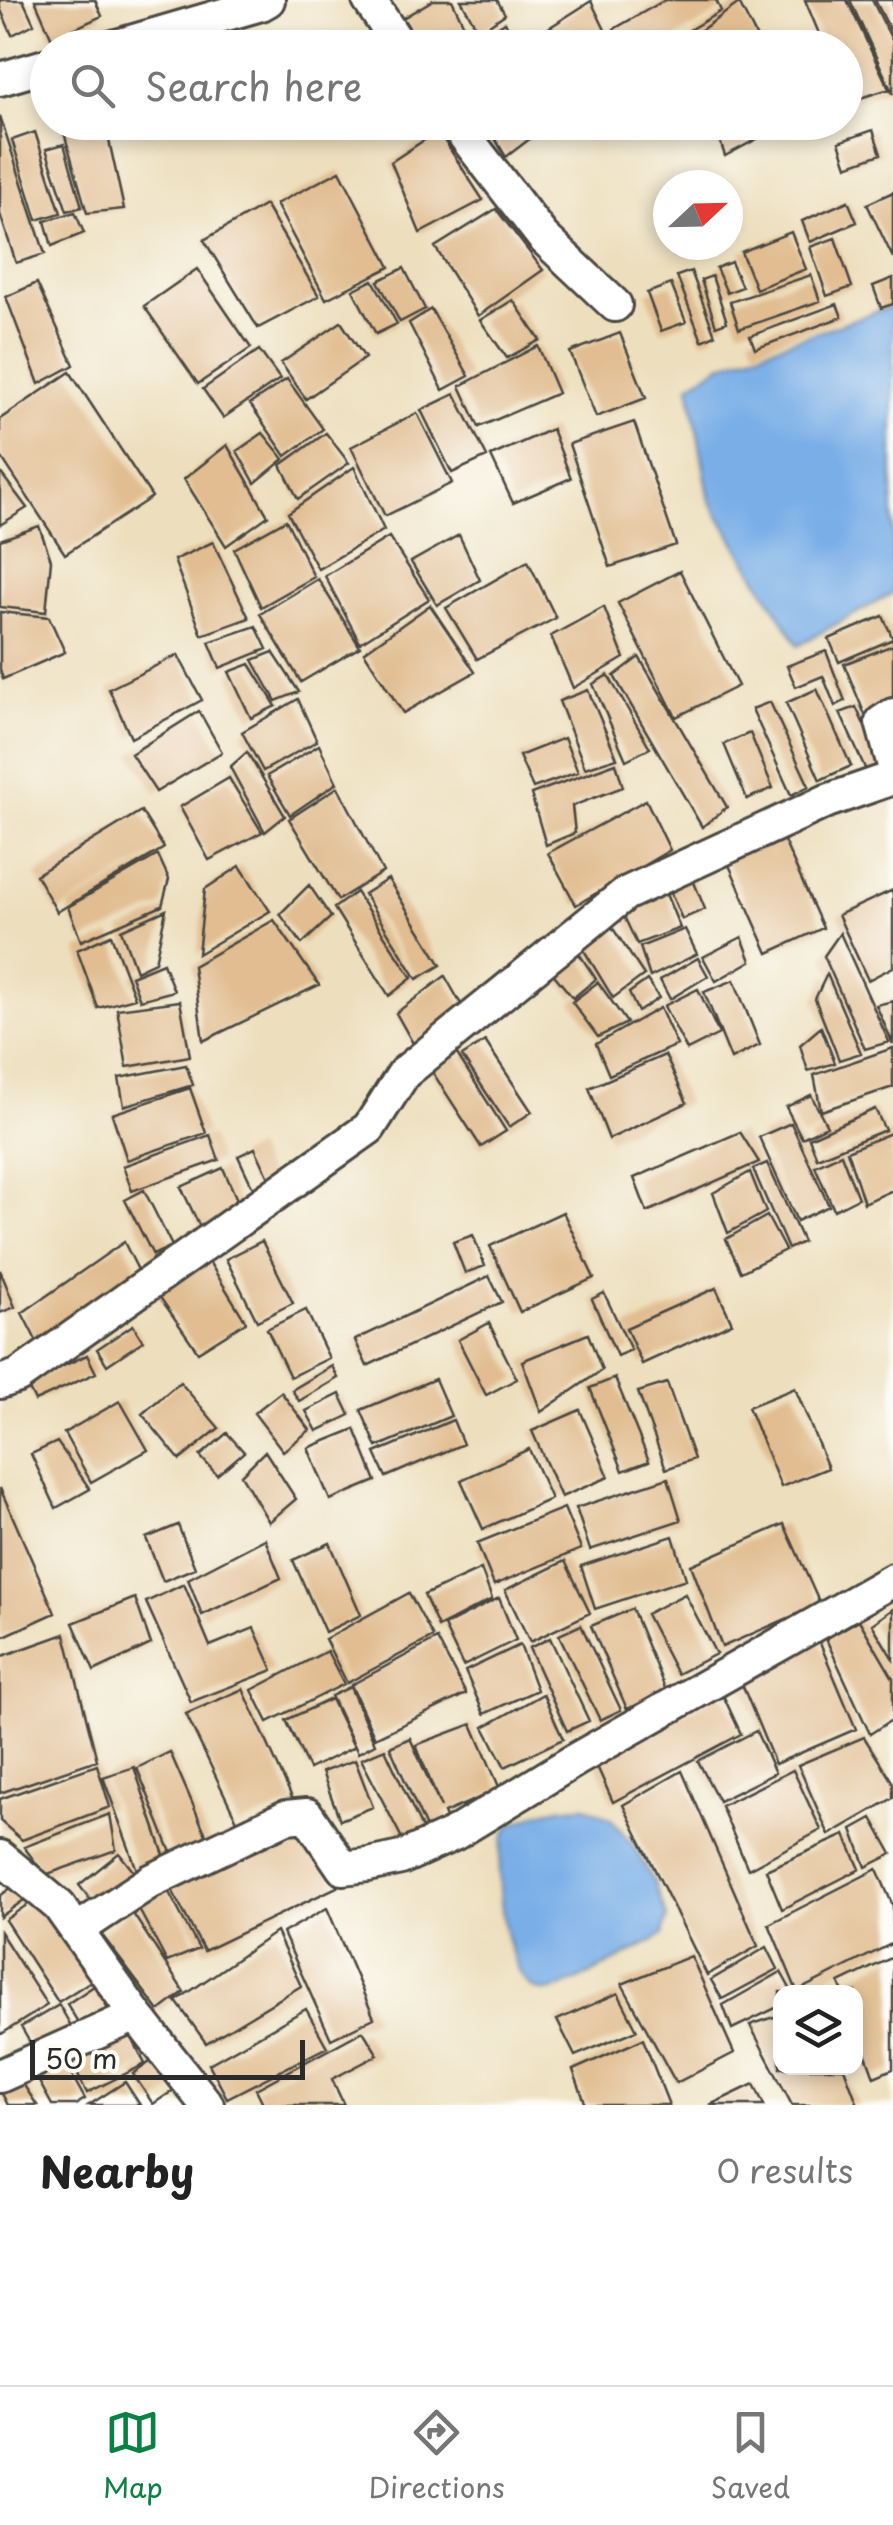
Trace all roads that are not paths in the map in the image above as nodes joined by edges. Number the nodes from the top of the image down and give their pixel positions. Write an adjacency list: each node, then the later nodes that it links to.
1 (268, 0): 3 (street)
2 (369, 0): 4 (street)
3 (172, 30)
4 (389, 30)
5 (30, 70): 6 (street)
6 (0, 79)
7 (468, 140): 8 (street)
8 (614, 305)
9 (893, 715): 10 (street)
10 (893, 762)
11 (893, 778): 12 (street)
12 (0, 1382)
13 (893, 1580): 15 (street)
14 (0, 1856): 15 (street)
15 (78, 1930): 16 (street)
16 (136, 2015): 17 (street); 18 (street)
17 (0, 2076)
18 (207, 2105)

